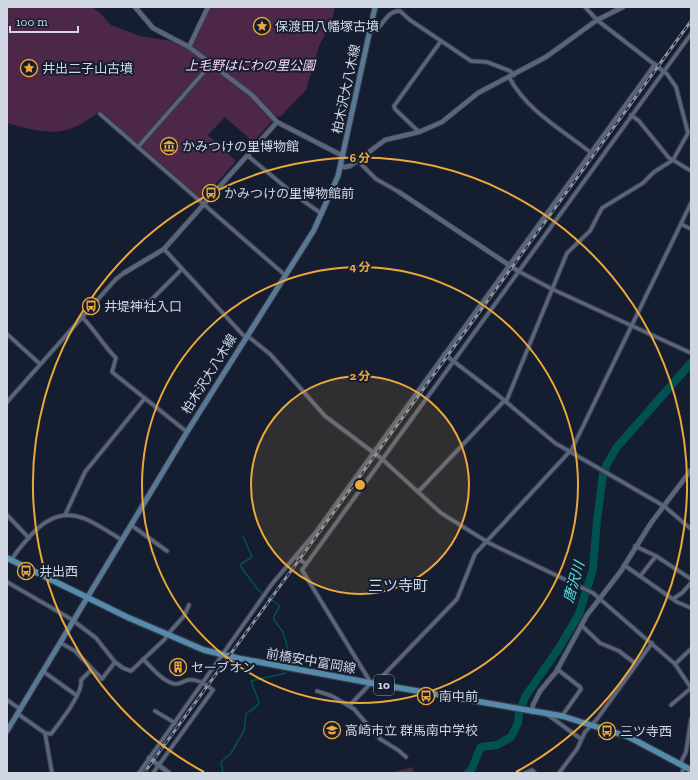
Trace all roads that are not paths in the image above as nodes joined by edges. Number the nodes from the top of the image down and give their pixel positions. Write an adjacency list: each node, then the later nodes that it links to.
1 (135, 7): 10 (street)
2 (208, 7): 10 (street)
3 (374, 7): 7 (main road, 柏木沢大八木線)
4 (585, 7): 6 (street)
5 (623, 7): 6 (street)
6 (597, 20): 12 (street); 14 (street)
7 (369, 32): 9 (street); 22 (main road, 柏木沢大八木線)
8 (691, 34): 13 (street)
9 (441, 41): 14 (street); 18 (street)
10 (189, 47): 11 (street)
11 (212, 64): 17 (street); 19 (street)
12 (655, 64): 13 (street); 20 (street)
13 (664, 71): 16 (street); 24 (street)
14 (511, 76): 18 (street); 20 (street)
15 (100, 114): 19 (street)
16 (632, 115): 24 (street); 36 (street)
17 (277, 122): 21 (street); 22 (street)
18 (419, 132): 23 (street)
19 (138, 147): 29 (street)
20 (590, 152): 34 (street)
21 (248, 156): 29 (street); 30 (street)
22 (343, 156): 25 (main road, 柏木沢大八木線)
23 (357, 160): 25 (street); 27 (street)
24 (673, 160): 26 (street); 39 (street)
25 (340, 166): 30 (main road, 柏木沢大八木線)
26 (691, 171)
27 (399, 192): 34 (street)
28 (691, 203): 31 (street)
29 (203, 205): 33 (street); 38 (street)
30 (322, 214): 38 (main road, 柏木沢大八木線)
31 (681, 224): 32 (street); 42 (street)
32 (691, 229)
33 (164, 248): 35 (street); 37 (street)
34 (508, 265): 36 (street); 46 (street)
35 (182, 269): 40 (street); 44 (street)
36 (518, 271): 39 (street); 47 (street)
37 (124, 273): 41 (street)
38 (285, 275): 44 (main road, 柏木沢大八木線)
39 (552, 289): 42 (street); 50 (street)
40 (125, 302)
41 (82, 317): 48 (street); 49 (street)
42 (631, 326): 45 (street); 53 (street)
43 (7, 334): 48 (street)
44 (246, 336): 52 (main road, 柏木沢大八木線); 54 (street)
45 (691, 353)
46 (444, 354): 47 (street); 54 (street)
47 (453, 361): 50 (street); 55 (street)
48 (40, 364): 51 (street)
49 (145, 398): 52 (street); 60 (street)
50 (505, 401): 53 (street); 57 (street)
51 (7, 402)
52 (187, 432): 61 (main road, 柏木沢大八木線)
53 (570, 451): 58 (street); 65 (street)
54 (372, 452): 55 (street); 68 (street)
55 (382, 459): 57 (street); 71 (street)
56 (691, 470): 58 (street)
57 (418, 492): 65 (street)
58 (664, 506): 62 (street); 66 (street)
59 (7, 515): 63 (street)
60 (65, 515): 63 (street); 64 (street)
61 (130, 525): 64 (main road, 柏木沢大八木線); 67 (street)
62 (691, 529)
63 (29, 538): 70 (street)
64 (122, 540): 77 (main road, 柏木沢大八木線)
65 (486, 542): 78 (street); 97 (street)
66 (635, 546): 69 (street); 72 (street)
67 (167, 551)
68 (296, 556): 71 (street); 88 (street)
69 (656, 556): 73 (street); 74 (street)
70 (9, 560): 77 (main road, 前橋安中富岡線 / 10)
71 (306, 564): 97 (street)
72 (624, 566): 73 (street); 78 (street)
73 (641, 575): 79 (street)
74 (691, 579)
75 (7, 582): 82 (street)
76 (691, 583): 79 (street)
77 (88, 598): 82 (main road, 柏木沢大八木線); 84 (main road, 前橋安中富岡線 / 10)
78 (600, 598): 83 (street); 86 (street)
79 (673, 599): 81 (street)
80 (189, 605): 84 (street)
81 (691, 608)
82 (74, 622): 85 (main road, 柏木沢大八木線); 90 (street)
83 (581, 626): 91 (street); 94 (street)
84 (167, 635): 88 (main road, 前橋安中富岡線 / 10); 89 (street)
85 (61, 643): 93 (street); 95 (main road, 柏木沢大八木線)
86 (652, 643): 91 (street); 92 (street)
87 (691, 649): 92 (street)
88 (223, 655): 96 (street); 97 (main road, 前橋安中富岡線 / 10)
89 (143, 659): 90 (street); 96 (street)
90 (116, 662): 93 (street)
91 (636, 664): 111 (street)
92 (675, 664): 98 (street)
93 (92, 669): 100 (street)
94 (557, 669): 106 (street); 108 (street)
95 (44, 672): 100 (street); 105 (main road, 柏木沢大八木線)
96 (204, 683): 110 (street); 117 (street)
97 (373, 684): 102 (street); 106 (main road, 前橋安中富岡線 / 10)
98 (691, 688): 103 (street)
99 (317, 691): 102 (street)
100 (76, 695): 113 (street)
101 (7, 700): 105 (street)
102 (350, 705): 115 (street)
103 (671, 706)
104 (155, 711): 110 (street)
105 (19, 712): 112 (main road, 柏木沢大八木線); 113 (street)
106 (532, 712): 107 (main road, 前橋安中富岡線 / 10)
107 (547, 713): 108 (main road, 前橋安中富岡線 / 10); 114 (street)
108 (562, 716): 111 (main road, 前橋安中富岡線 / 10)
109 (691, 719): 118 (street)
110 (175, 723): 116 (street)
111 (593, 724): 114 (street); 118 (main road, 前橋安中富岡線 / 10)
112 (8, 729)
113 (46, 733): 120 (street)
114 (581, 739): 126 (street)
115 (406, 757)
116 (149, 758): 117 (street); 121 (street)
117 (159, 765): 122 (street); 123 (street)
118 (682, 765): 119 (main road, 前橋安中富岡線 / 10); 127 (street)
119 (691, 770)
120 (52, 773)
121 (139, 773)
122 (153, 773)
123 (169, 773)
124 (525, 773): 125 (street)
125 (535, 773)
126 (559, 773)
127 (682, 773)

